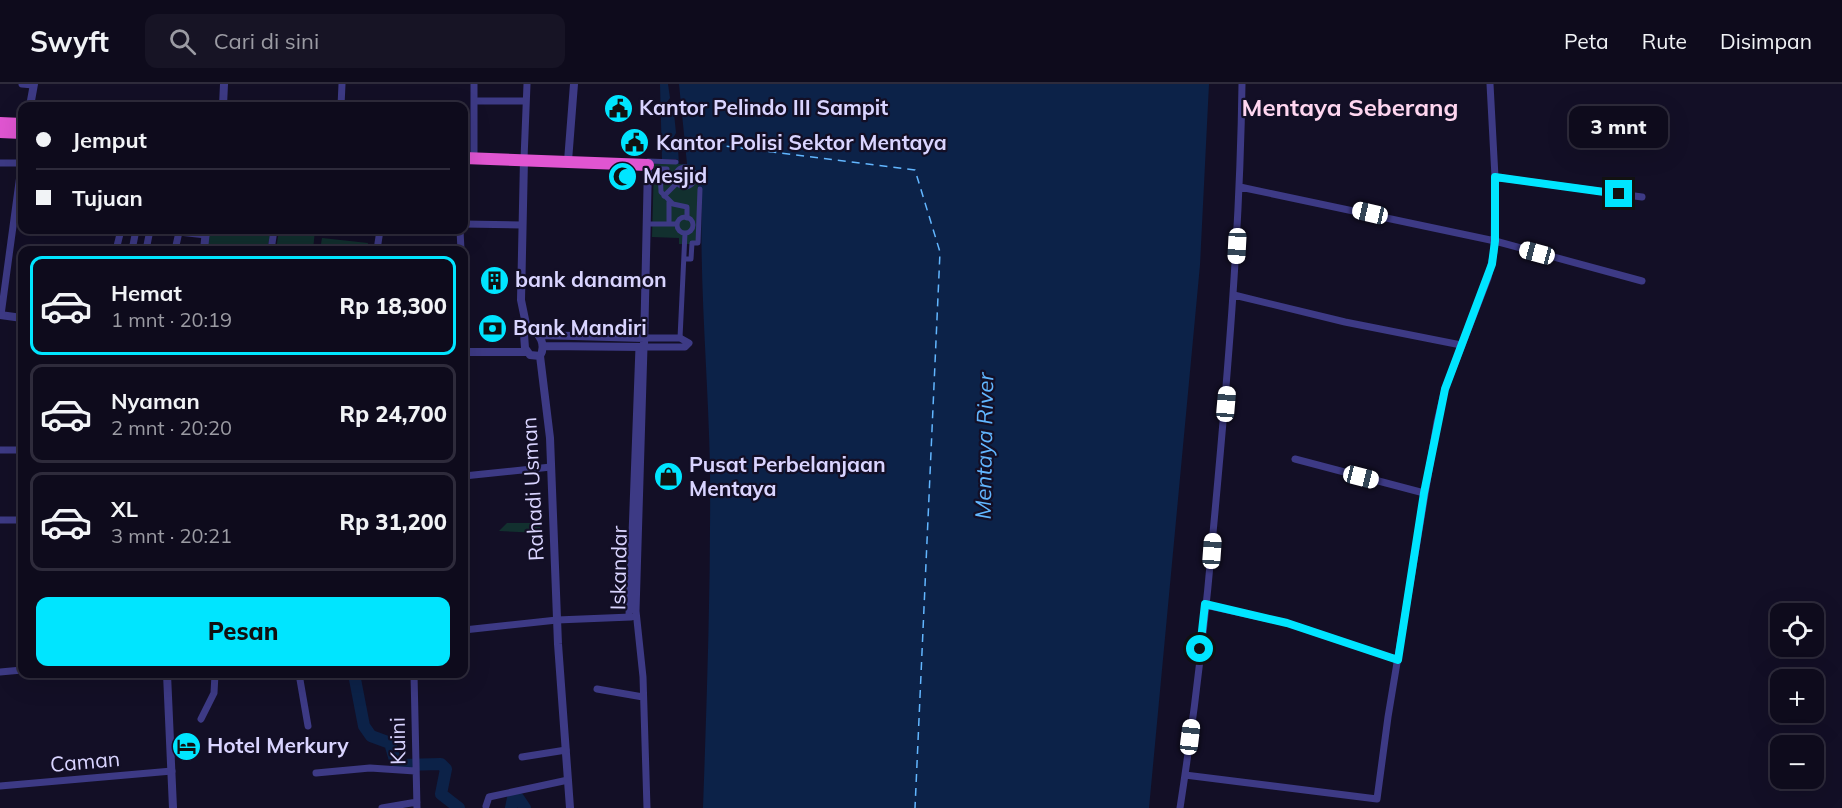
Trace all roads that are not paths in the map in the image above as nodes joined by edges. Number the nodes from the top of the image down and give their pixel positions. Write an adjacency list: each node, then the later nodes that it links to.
1 (22, 84): 9 (street)
2 (224, 84): 13 (street)
3 (342, 84): 14 (street)
4 (474, 84): 10 (street)
5 (527, 84): 11 (street)
6 (574, 84): 21 (street)
7 (1242, 84): 29 (street)
8 (1490, 84): 27 (street)
9 (33, 85): 12 (street)
10 (474, 101): 11 (street); 18 (street)
11 (526, 101): 20 (street)
12 (31, 102)
13 (223, 102)
14 (341, 102)
15 (18, 125): 16 (highway)
16 (1, 129): 17 (highway)
17 (18, 132)
18 (468, 148)
19 (468, 156): 20 (highway)
20 (524, 159): 21 (highway); 40 (street)
21 (568, 161): 25 (highway)
22 (18, 162): 24 (street)
23 (676, 162): 25 (street)
24 (0, 163)
25 (648, 163): 37 (street, Iskandar)
26 (667, 169): 32 (street)
27 (1495, 177): 33 (street); 42 (street)
28 (677, 183): 32 (street)
29 (1240, 187): 42 (street); 47 (street)
30 (700, 189): 45 (street)
31 (18, 191): 44 (street)
32 (664, 196): 34 (street)
33 (1642, 197)
34 (669, 202): 35 (street); 38 (street)
35 (687, 218): 39 (street); 41 (street)
36 (468, 224): 40 (street)
37 (646, 224): 38 (street); 53 (street, Iskandar)
38 (669, 224): 39 (street)
39 (677, 224): 41 (street)
40 (521, 225): 50 (street)
41 (685, 233): 45 (street)
42 (1495, 241): 46 (street); 54 (street)
43 (0, 256): 44 (street)
44 (9, 257): 48 (street)
45 (684, 259): 52 (street)
46 (1642, 282)
47 (1234, 295): 54 (street); 67 (street)
48 (1, 315): 49 (street)
49 (18, 317)
50 (527, 329): 51 (street); 57 (street)
51 (539, 335): 53 (street); 55 (street)
52 (680, 338): 53 (street)
53 (642, 340): 55 (street); 68 (street, Iskandar); 70 (street, Iskandar)
54 (1461, 345): 64 (street)
55 (543, 346): 58 (street)
56 (468, 352): 57 (street)
57 (527, 352): 58 (street)
58 (540, 356): 62 (street, Rahadi Usman)
59 (0, 450): 60 (street)
60 (18, 450)
61 (1295, 459): 64 (street)
62 (551, 467): 63 (street); 69 (street, Rahadi Usman)
63 (468, 476)
64 (1424, 493): 72 (street)
65 (0, 520): 66 (street)
66 (18, 520)
67 (1205, 604): 72 (street); 88 (street)
68 (629, 615): 69 (street); 70 (street)
69 (557, 620): 71 (street); 83 (street, Rahadi Usman)
70 (636, 622): 80 (street, Iskandar)
71 (468, 630)
72 (1398, 660): 88 (street)
73 (18, 670): 74 (street)
74 (0, 672)
75 (168, 678): 86 (street)
76 (215, 678): 81 (street)
77 (300, 678): 82 (street)
78 (414, 678): 85 (street, Kuini)
79 (597, 689): 80 (street)
80 (643, 697): 96 (street, Iskandar)
81 (201, 719)
82 (308, 726)
83 (566, 750): 84 (street); 89 (street, Rahadi Usman)
84 (522, 757)
85 (414, 766): 87 (street); 91 (street, Kuini)
86 (172, 771): 90 (street, Caman); 93 (street)
87 (316, 773)
88 (1185, 775): 97 (street)
89 (568, 780): 92 (street); 95 (street, Rahadi Usman)
90 (0, 786)
91 (417, 805): 94 (street)
92 (486, 806)
93 (173, 808)
94 (382, 808)
95 (569, 808)
96 (647, 808)
97 (1180, 808)

